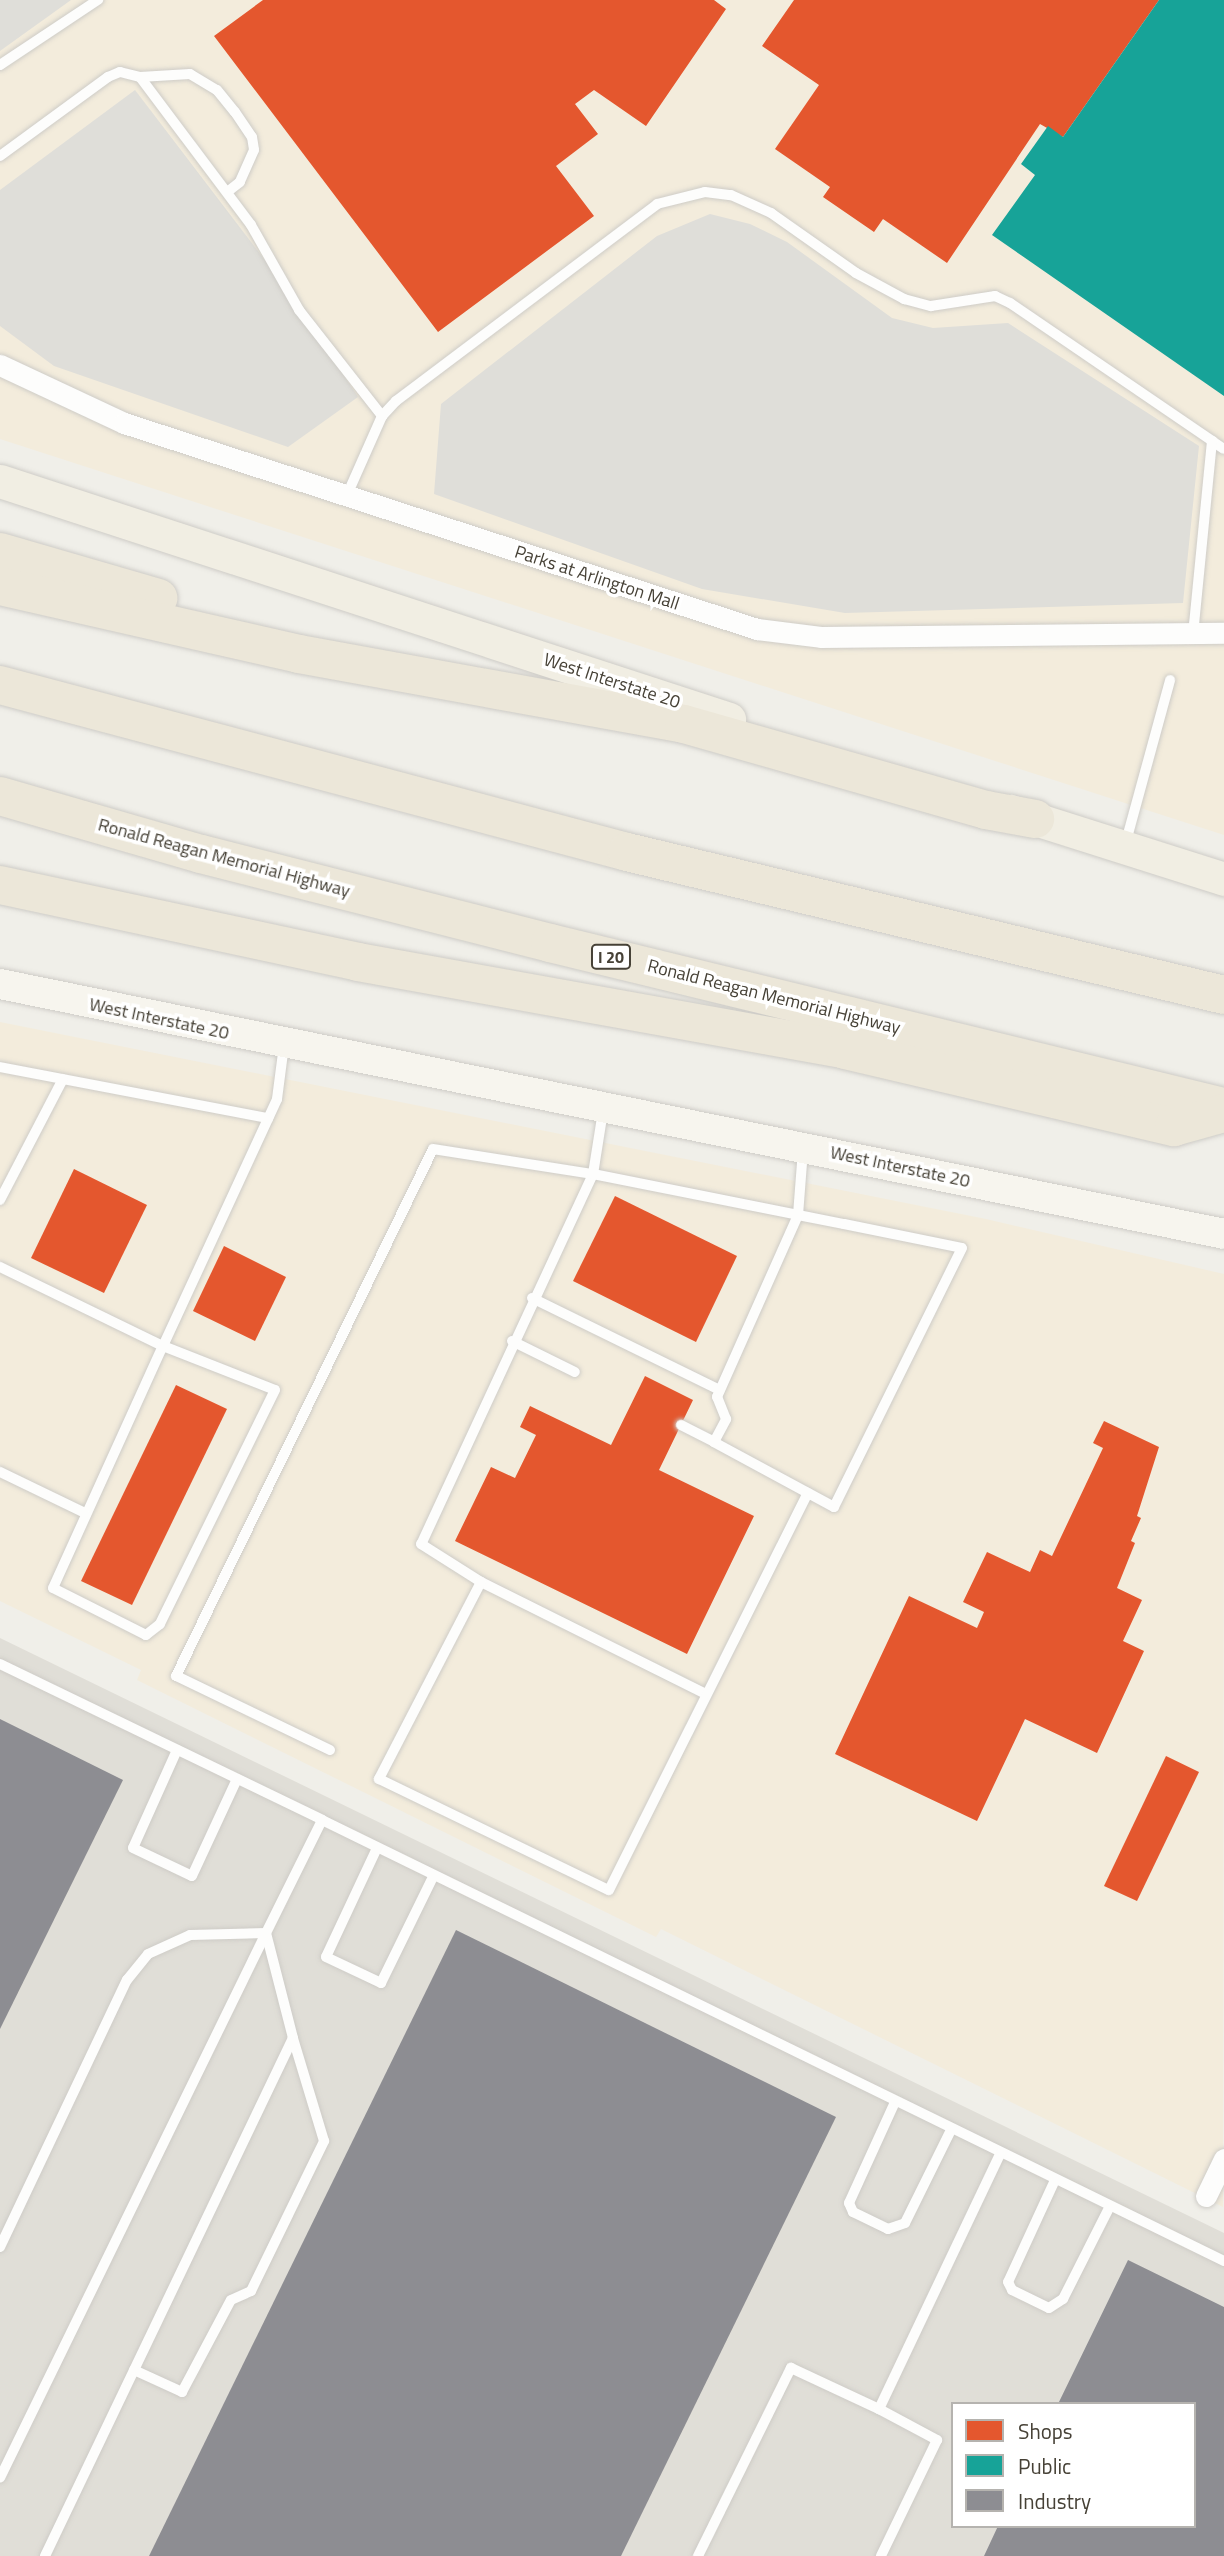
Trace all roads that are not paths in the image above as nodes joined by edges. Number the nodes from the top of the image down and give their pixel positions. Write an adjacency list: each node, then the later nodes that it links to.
1 (97, 0): 2 (lane)
2 (0, 65)
3 (140, 77): 4 (lane); 5 (lane); 5 (lane)
4 (0, 156)
5 (227, 192): 7 (lane)
6 (0, 365): 11 (street, Parks at Arlington Mall)
7 (382, 416): 8 (lane); 11 (lane)
8 (1212, 441): 9 (lane); 15 (lane)
9 (1224, 449)
10 (0, 481): 20 (main road, West Interstate 20)
11 (347, 495): 15 (street, Parks at Arlington Mall)
12 (0, 552): 18 (highway)
13 (0, 586): 18 (highway)
14 (1224, 633): 15 (street, Parks at Arlington Mall)
15 (1193, 635)
16 (1170, 680): 21 (lane)
17 (0, 685): 25 (highway)
18 (543, 695): 20 (highway)
19 (0, 796): 30 (highway, Ronald Reagan Memorial Highway / I 20)
20 (1035, 819): 21 (main road, West Interstate 20)
21 (1124, 848): 22 (main road, West Interstate 20)
22 (1224, 879)
23 (0, 885): 30 (highway)
24 (0, 984): 26 (main road, West Interstate 20)
25 (1224, 995)
26 (284, 1045): 29 (main road, West Interstate 20); 31 (lane)
27 (0, 1068): 28 (lane)
28 (63, 1079): 31 (lane); 34 (lane)
29 (604, 1108): 32 (main road, West Interstate 20); 33 (lane)
30 (1224, 1110)
31 (268, 1118): 40 (lane)
32 (803, 1147): 35 (lane); 36 (main road, West Interstate 20)
33 (593, 1174): 35 (lane); 38 (lane); 52 (lane)
34 (0, 1200)
35 (798, 1215): 42 (lane); 46 (lane)
36 (1224, 1234)
37 (0, 1267): 40 (lane)
38 (532, 1298): 39 (lane); 42 (lane)
39 (512, 1341): 41 (lane); 48 (lane)
40 (163, 1346): 47 (lane); 47 (lane)
41 (575, 1372)
42 (720, 1390): 44 (lane)
43 (681, 1425): 44 (lane)
44 (715, 1442): 46 (lane)
45 (0, 1472): 47 (lane)
46 (808, 1493): 50 (lane)
47 (85, 1513)
48 (481, 1582): 50 (lane); 50 (lane)
49 (0, 1664): 51 (lane)
50 (704, 1693)
51 (177, 1750): 53 (lane); 53 (lane)
52 (330, 1750)
53 (237, 1779): 54 (lane)
54 (322, 1820): 55 (lane); 57 (lane)
55 (377, 1848): 56 (lane); 56 (lane)
56 (434, 1875): 59 (lane)
57 (267, 1933): 58 (lane); 66 (lane); 70 (lane)
58 (293, 2038): 68 (lane); 68 (lane)
59 (895, 2102): 60 (lane); 60 (lane)
60 (951, 2130): 61 (lane)
61 (1000, 2154): 63 (lane); 69 (lane)
62 (1224, 2159): 64 (street)
63 (1055, 2180): 65 (lane); 65 (lane)
64 (1206, 2196)
65 (1110, 2206): 67 (lane)
66 (0, 2247)
67 (1224, 2261)
68 (134, 2370): 71 (lane)
69 (880, 2409): 72 (lane); 73 (lane)
70 (0, 2478)
71 (45, 2556)
72 (698, 2556)
73 (881, 2556)

